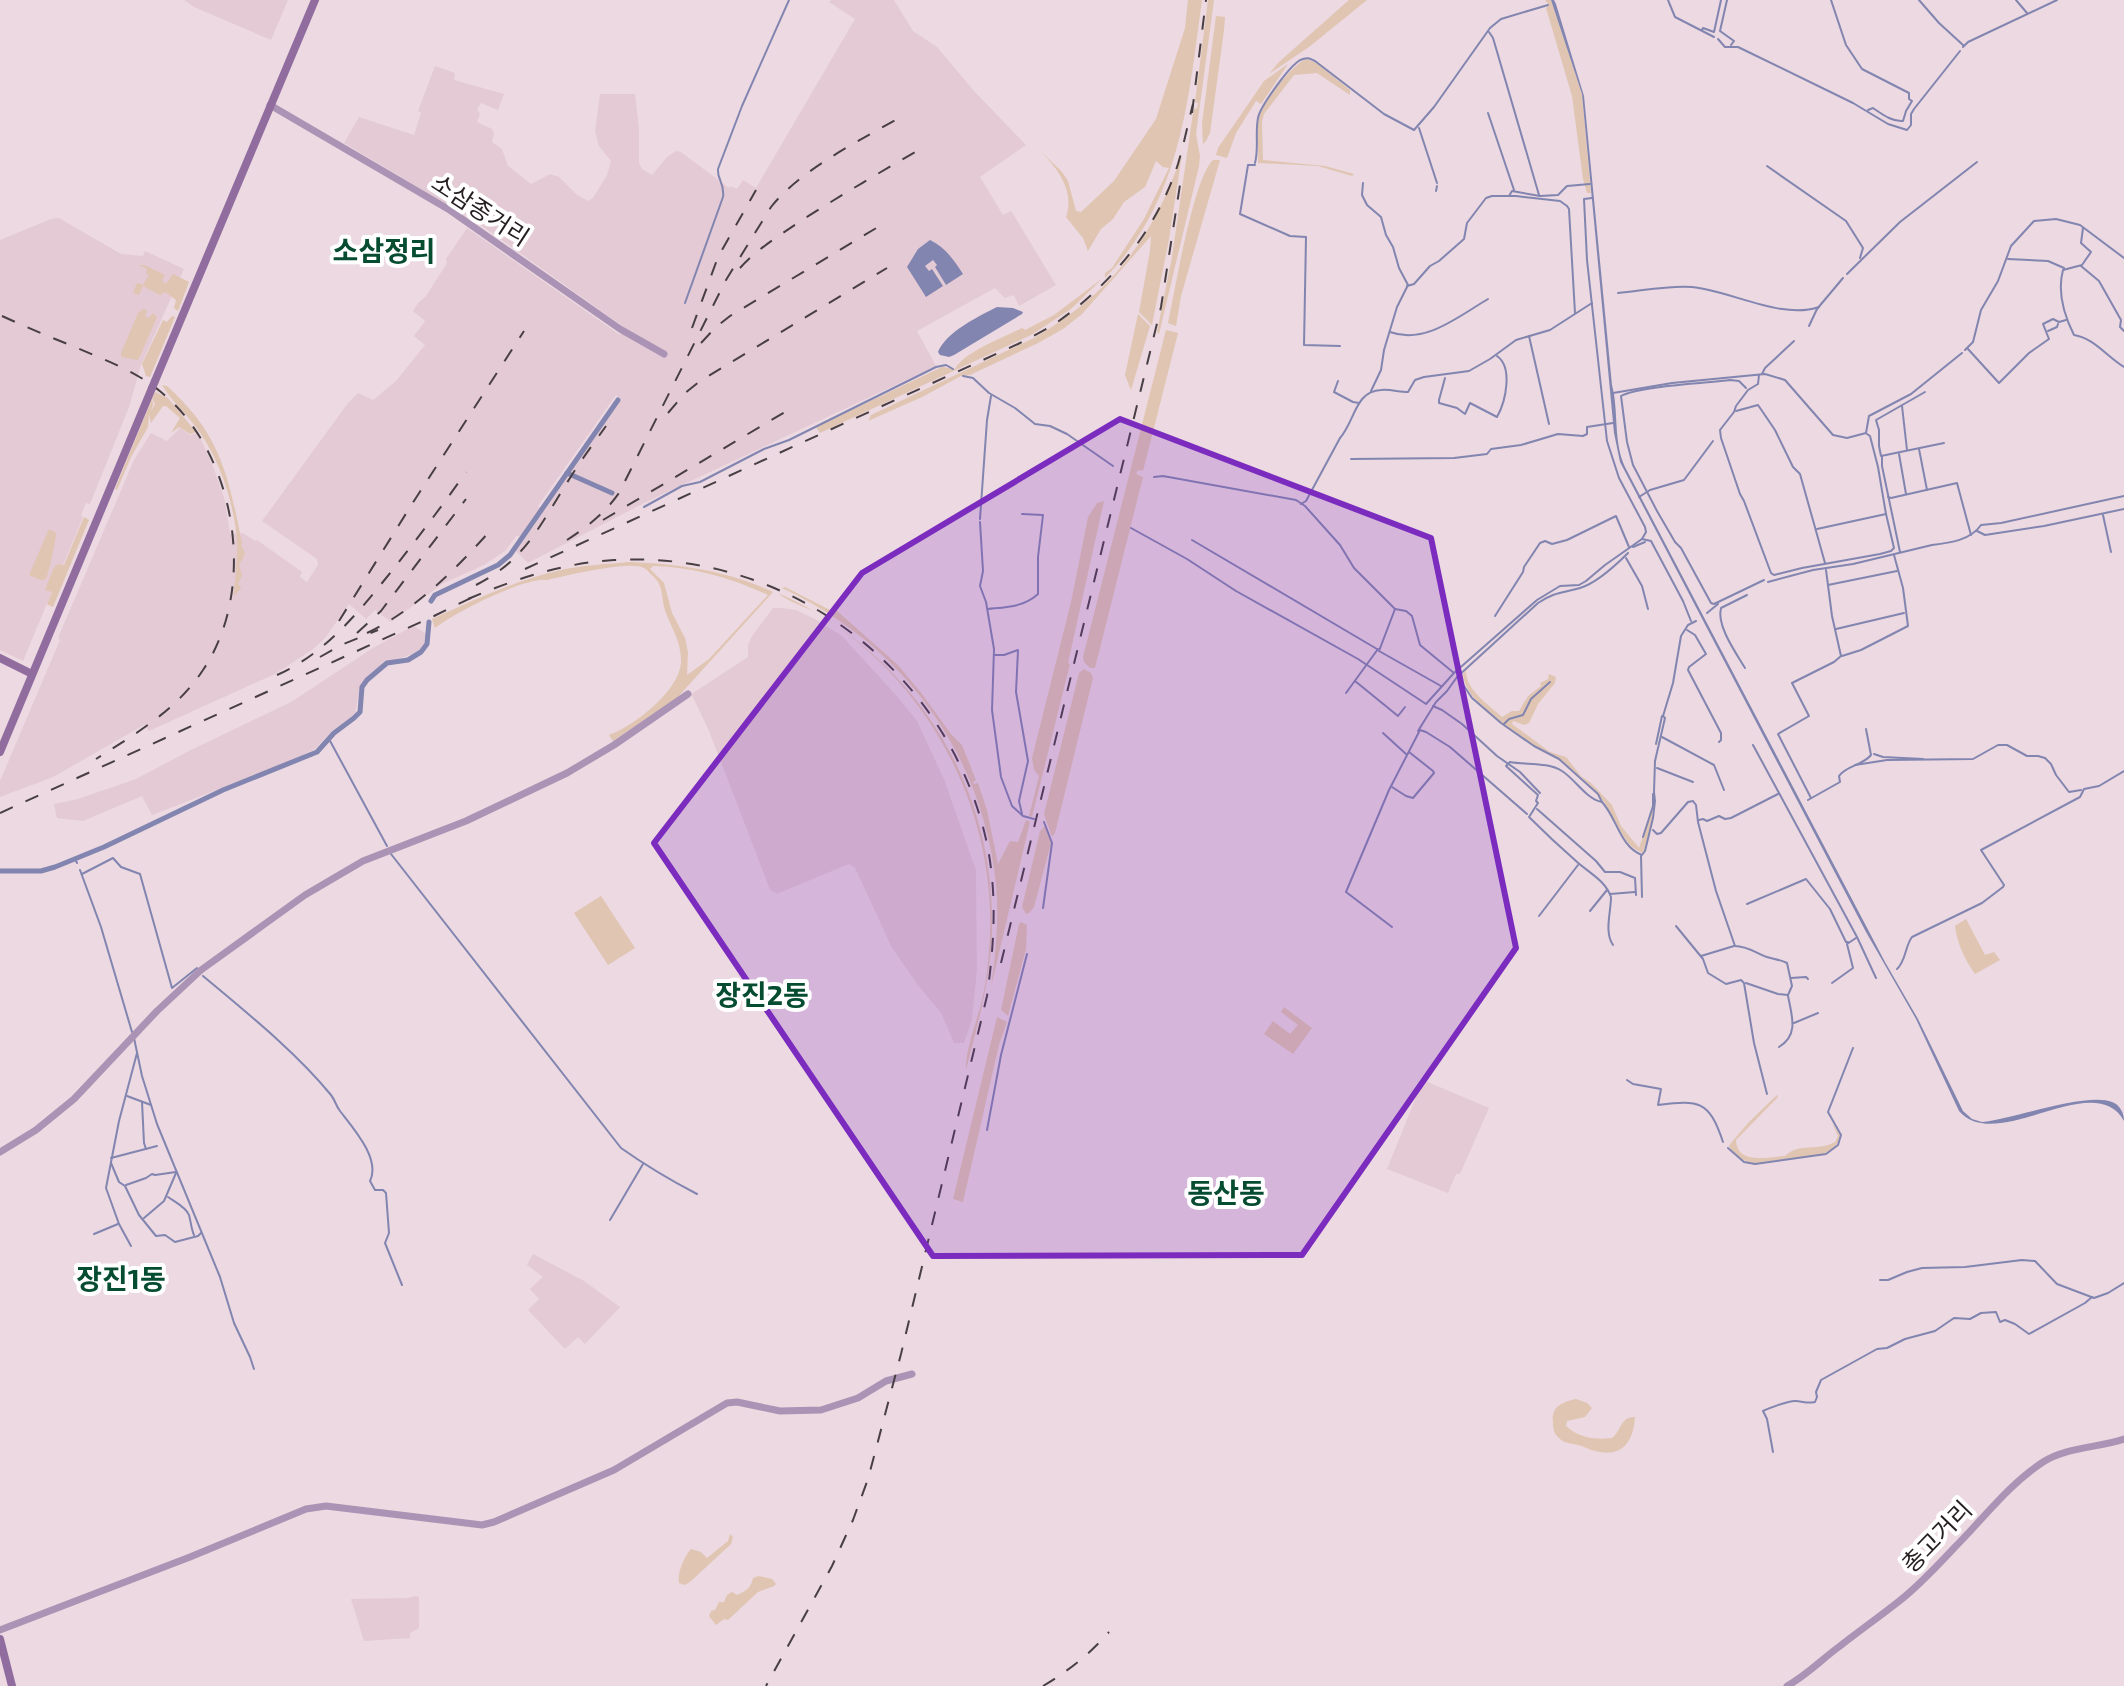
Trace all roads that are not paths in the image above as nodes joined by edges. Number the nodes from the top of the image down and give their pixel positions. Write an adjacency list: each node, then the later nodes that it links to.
1 (315, 0): 2 (main road)
2 (270, 105): 3 (street, 소삼종거리); 5 (main road)
3 (664, 354)
4 (0, 658): 5 (main road)
5 (32, 674): 7 (main road)
6 (688, 694): 8 (street)
7 (0, 752)
8 (0, 1152)
9 (912, 1374): 11 (street)
10 (2124, 1439): 14 (street, 총고거리)
11 (0, 1630)
12 (0, 1639): 13 (main road)
13 (12, 1686)
14 (1787, 1686)

